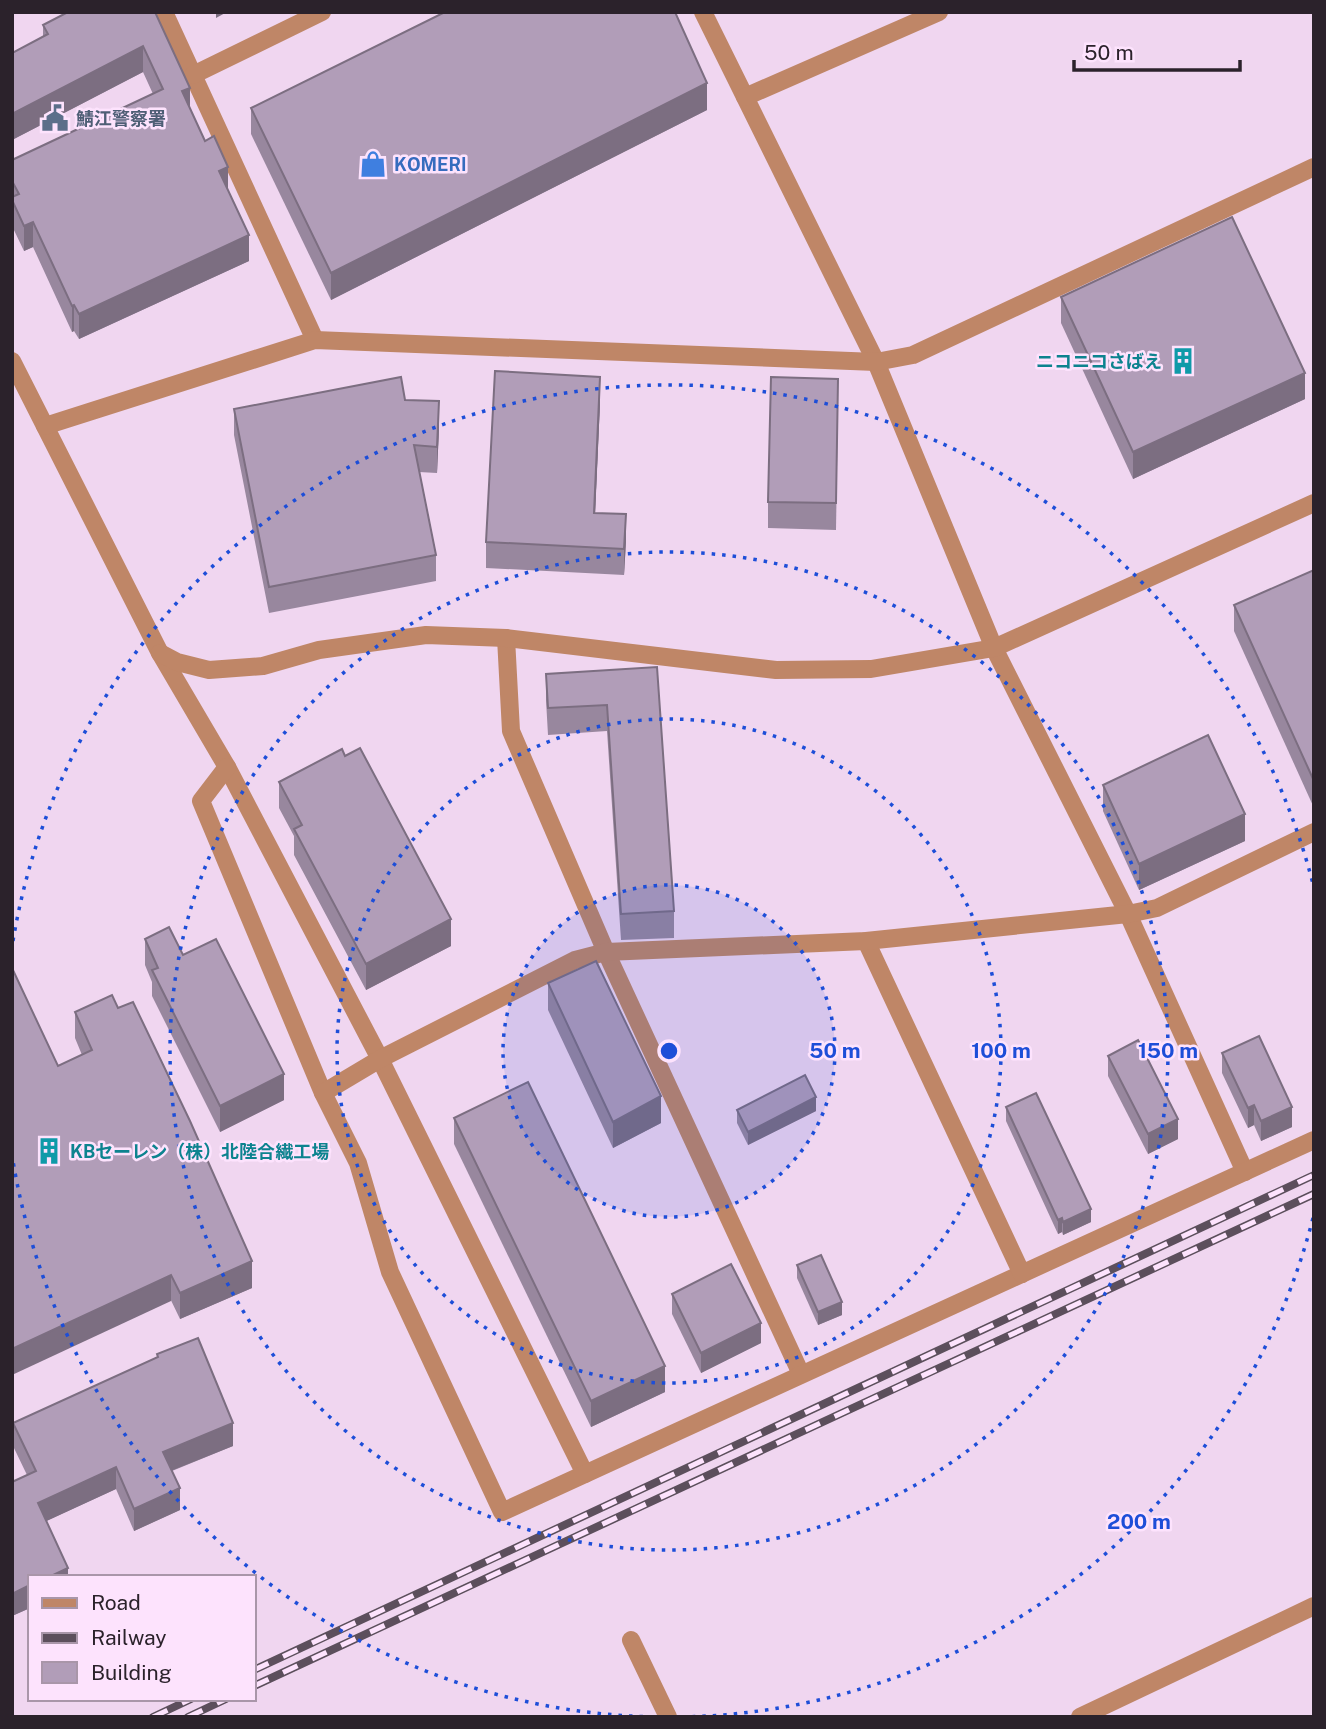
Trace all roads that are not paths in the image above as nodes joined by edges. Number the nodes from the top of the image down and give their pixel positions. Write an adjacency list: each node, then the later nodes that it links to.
1 (164, 12): 5 (street)
2 (322, 12): 5 (street)
3 (703, 12): 6 (street)
4 (939, 12): 6 (street)
5 (193, 75): 8 (street)
6 (745, 97): 10 (street)
7 (1314, 167): 10 (street)
8 (315, 340): 10 (street); 11 (street)
9 (12, 361): 11 (street)
10 (876, 362): 14 (street)
11 (45, 426): 15 (street)
12 (1314, 503): 14 (street)
13 (506, 638): 14 (street); 15 (street); 20 (street)
14 (994, 648): 18 (street)
15 (160, 653): 16 (street)
16 (227, 767): 21 (street); 22 (street)
17 (1314, 832): 18 (street)
18 (1128, 914): 19 (street); 24 (street)
19 (866, 941): 20 (street); 25 (street)
20 (606, 952): 21 (street); 26 (street)
21 (380, 1059): 22 (street); 27 (street)
22 (323, 1093): 27 (street)
23 (1314, 1140): 24 (street)
24 (1245, 1172): 25 (street)
25 (1022, 1274): 26 (street)
26 (801, 1374): 27 (street)
27 (585, 1474)
28 (1314, 1606): 31 (street)
29 (631, 1640): 30 (street)
30 (668, 1717)
31 (1080, 1717)

